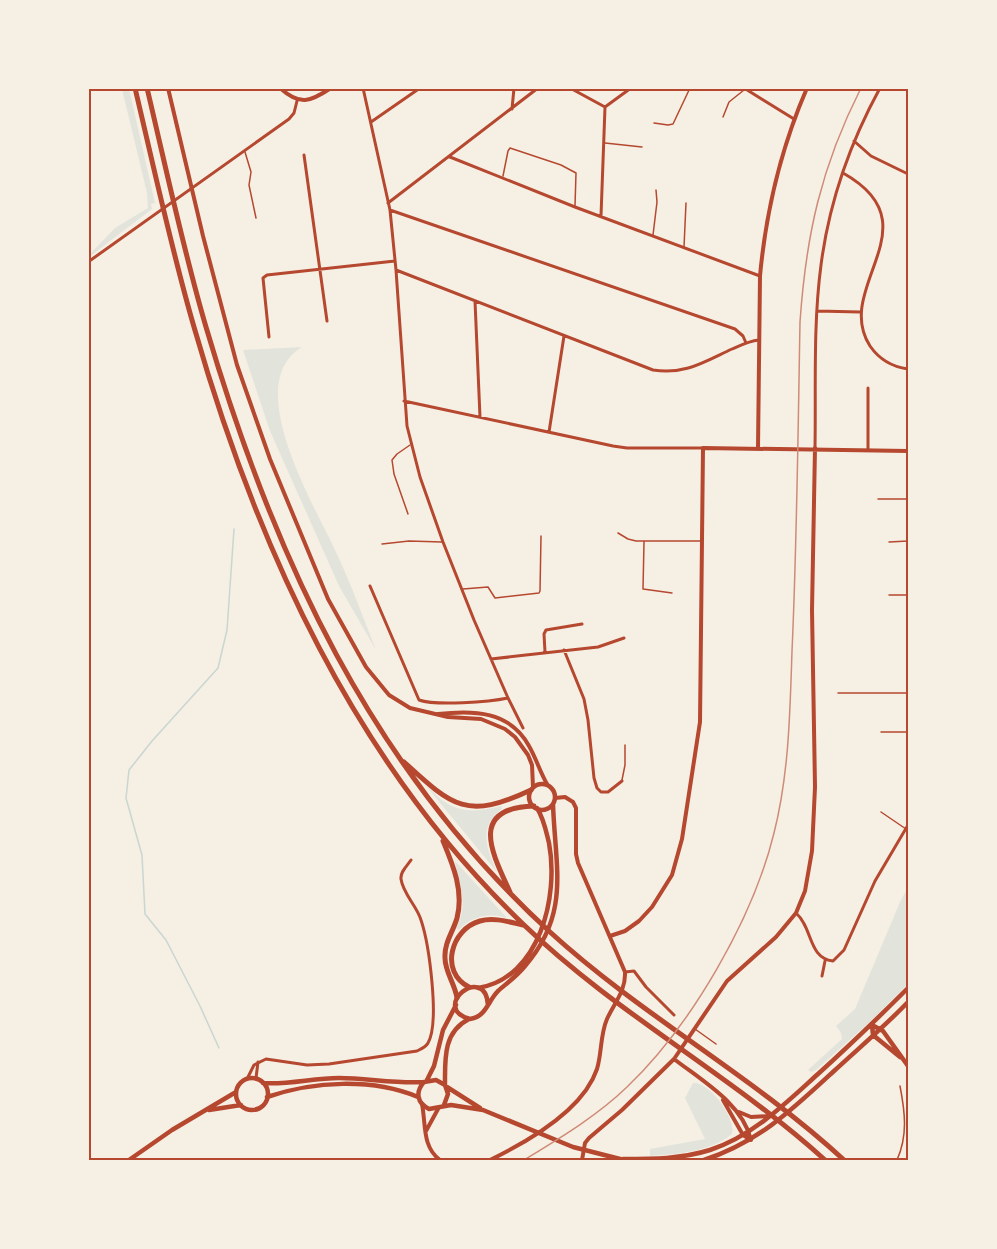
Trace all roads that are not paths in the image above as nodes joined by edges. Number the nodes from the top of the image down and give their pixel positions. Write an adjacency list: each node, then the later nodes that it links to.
1 (135, 88): 105 (highway)
2 (147, 88): 96 (highway)
3 (168, 88): 91 (street)
4 (280, 88): 16 (street)
5 (331, 88): 16 (street)
6 (363, 88): 21 (street)
7 (420, 88): 21 (street)
8 (514, 88): 18 (street)
9 (538, 88): 18 (street)
10 (570, 88): 17 (street)
11 (631, 88): 17 (street)
12 (690, 88): 22 (lane)
13 (807, 88): 20 (street)
14 (880, 88): 23 (street)
15 (745, 89): 19 (lane); 20 (street)
16 (297, 100): 26 (street)
17 (605, 107): 24 (street)
18 (512, 110): 28 (street)
19 (723, 117)
20 (794, 118): 45 (street)
21 (371, 122): 33 (street)
22 (654, 123)
23 (854, 141): 29 (street); 30 (street)
24 (604, 143): 25 (lane); 37 (street)
25 (642, 147)
26 (245, 151): 38 (lane); 42 (street)
27 (304, 154): 43 (street)
28 (450, 157): 31 (street); 33 (street)
29 (843, 174): 47 (street); 48 (street)
30 (909, 174)
31 (503, 178): 35 (street); 35 (lane)
32 (656, 190): 39 (lane)
33 (388, 203): 36 (street)
34 (686, 203): 40 (lane)
35 (575, 207): 37 (street)
36 (390, 210): 41 (street); 53 (street)
37 (601, 216): 39 (street)
38 (256, 218)
39 (653, 236): 40 (street)
40 (684, 248): 45 (street)
41 (395, 261): 43 (street); 44 (street)
42 (88, 262)
43 (320, 268): 49 (street); 51 (street)
44 (396, 270): 46 (street); 56 (street)
45 (760, 276): 52 (street)
46 (475, 301): 50 (street); 57 (street)
47 (817, 311): 48 (street); 62 (street)
48 (860, 312): 54 (street)
49 (327, 321)
50 (564, 335): 53 (street); 58 (street)
51 (269, 337)
52 (759, 340): 53 (street); 61 (street)
53 (746, 343)
54 (909, 369)
55 (868, 388): 63 (street)
56 (404, 401): 57 (street); 59 (street)
57 (480, 417): 58 (street)
58 (549, 432): 60 (street)
59 (411, 444): 67 (lane); 73 (street)
60 (703, 448): 61 (street); 71 (street)
61 (758, 448): 62 (street)
62 (815, 448): 63 (street); 86 (street)
63 (868, 450): 64 (street)
64 (909, 451)
65 (878, 499): 66 (lane)
66 (909, 499)
67 (408, 514)
68 (618, 533): 70 (lane)
69 (541, 536): 77 (lane)
70 (644, 541): 71 (lane); 78 (lane)
71 (702, 541): 110 (street)
72 (909, 541): 74 (lane)
73 (443, 542): 75 (lane); 77 (street)
74 (889, 542)
75 (382, 544)
76 (370, 586): 90 (street)
77 (462, 589): 85 (street)
78 (672, 593)
79 (889, 595): 80 (lane)
80 (909, 595)
81 (582, 624): 84 (street)
82 (624, 638): 83 (street)
83 (564, 650): 84 (street); 97 (street)
84 (545, 652): 85 (street)
85 (491, 659): 90 (street)
86 (813, 692): 87 (lane); 108 (street)
87 (820, 692)
88 (838, 693): 89 (lane)
89 (909, 693)
90 (508, 698): 92 (street)
91 (435, 714): 98 (street); 99 (street)
92 (523, 728)
93 (881, 732): 94 (lane)
94 (909, 732)
95 (625, 746): 97 (lane)
96 (396, 754): 99 (highway); 107 (highway)
97 (622, 781)
98 (547, 784): 99 (main road); 100 (main road)
99 (532, 788): 102 (main road)
100 (555, 798): 101 (main road); 110 (street)
101 (553, 804): 102 (main road); 120 (main road)
102 (535, 807): 107 (highway); 115 (main road)
103 (881, 812): 104 (lane)
104 (908, 827): 111 (street)
105 (440, 834): 109 (highway); 117 (highway)
106 (411, 860): 130 (street)
107 (512, 896): 161 (highway)
108 (796, 914): 111 (street); 124 (street)
109 (524, 925): 114 (highway); 160 (highway)
110 (610, 936): 112 (street)
111 (825, 960): 113 (street)
112 (625, 972): 121 (street); 157 (street)
113 (822, 976)
114 (469, 987): 115 (main road); 117 (main road)
115 (478, 988): 120 (main road)
116 (909, 988): 123 (main road)
117 (457, 998): 119 (main road)
118 (909, 1002): 125 (main road)
119 (456, 1005): 122 (main road); 134 (main road)
120 (488, 1005): 122 (main road)
121 (674, 1015)
122 (470, 1019): 136 (main road)
123 (872, 1025): 125 (main road); 126 (main road); 149 (main road)
124 (695, 1029): 127 (lane); 129 (street)
125 (880, 1029): 126 (main road); 128 (main road)
126 (873, 1035): 128 (main road); 153 (main road)
127 (716, 1044)
128 (902, 1058): 131 (main road)
129 (674, 1059): 141 (street); 158 (street)
130 (258, 1062): 132 (street); 133 (street)
131 (909, 1066)
132 (256, 1078): 133 (main road); 135 (main road)
133 (247, 1079): 138 (main road)
134 (425, 1082): 135 (main road); 136 (main road); 140 (main road)
135 (263, 1083): 139 (main road)
136 (446, 1086): 144 (main road); 146 (main road)
137 (900, 1086): 162 (lane)
138 (236, 1092): 143 (main road); 147 (main road)
139 (267, 1097): 140 (main road); 143 (main road)
140 (418, 1097): 142 (main road)
141 (721, 1097): 148 (street); 152 (street)
142 (422, 1104): 145 (main road); 151 (street)
143 (241, 1105): 147 (main road)
144 (444, 1105): 145 (main road); 146 (main road)
145 (438, 1109): 151 (street)
146 (483, 1110): 154 (main road)
147 (207, 1111): 155 (main road)
148 (738, 1112): 149 (street); 150 (street)
149 (772, 1115): 150 (main road)
150 (749, 1131): 152 (main road); 153 (street)
151 (426, 1132): 156 (street)
152 (743, 1135): 153 (street); 154 (main road)
153 (751, 1140): 159 (main road)
154 (625, 1160)
155 (129, 1161)
156 (440, 1161)
157 (490, 1161)
158 (582, 1161)
159 (704, 1161)
160 (825, 1161)
161 (844, 1161)
162 (897, 1161)

